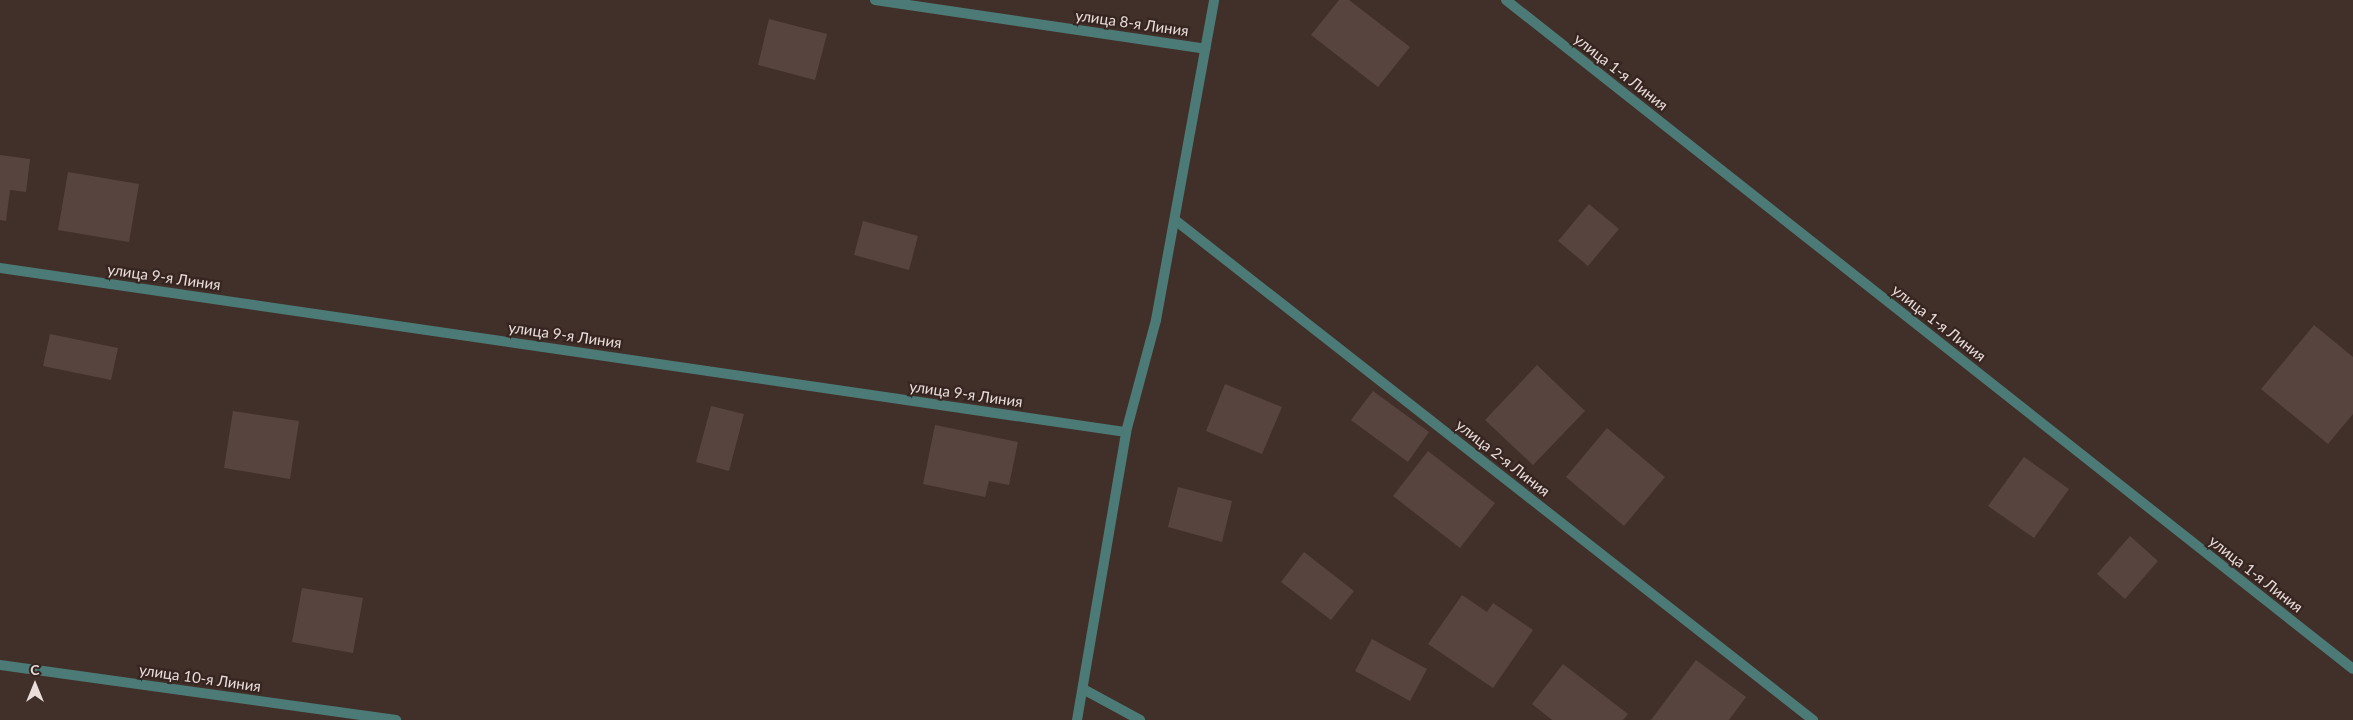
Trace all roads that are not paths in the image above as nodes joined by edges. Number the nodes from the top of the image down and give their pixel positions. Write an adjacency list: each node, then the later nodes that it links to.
1 (875, 0): 4 (street, улица 8-я Линия)
2 (1214, 0): 4 (street)
3 (1506, 0): 9 (street, улица 1-я Линия)
4 (1205, 49): 5 (street)
5 (1176, 220): 7 (street); 14 (street, улица 2-я Линия)
6 (0, 268): 7 (street, улица 9-я Линия)
7 (1126, 432): 10 (street)
8 (0, 665): 11 (street, улица 10-я Линия)
9 (2353, 669)
10 (1082, 689): 12 (street); 13 (street)
11 (396, 720)
12 (1077, 720)
13 (1140, 720)
14 (1813, 720)

